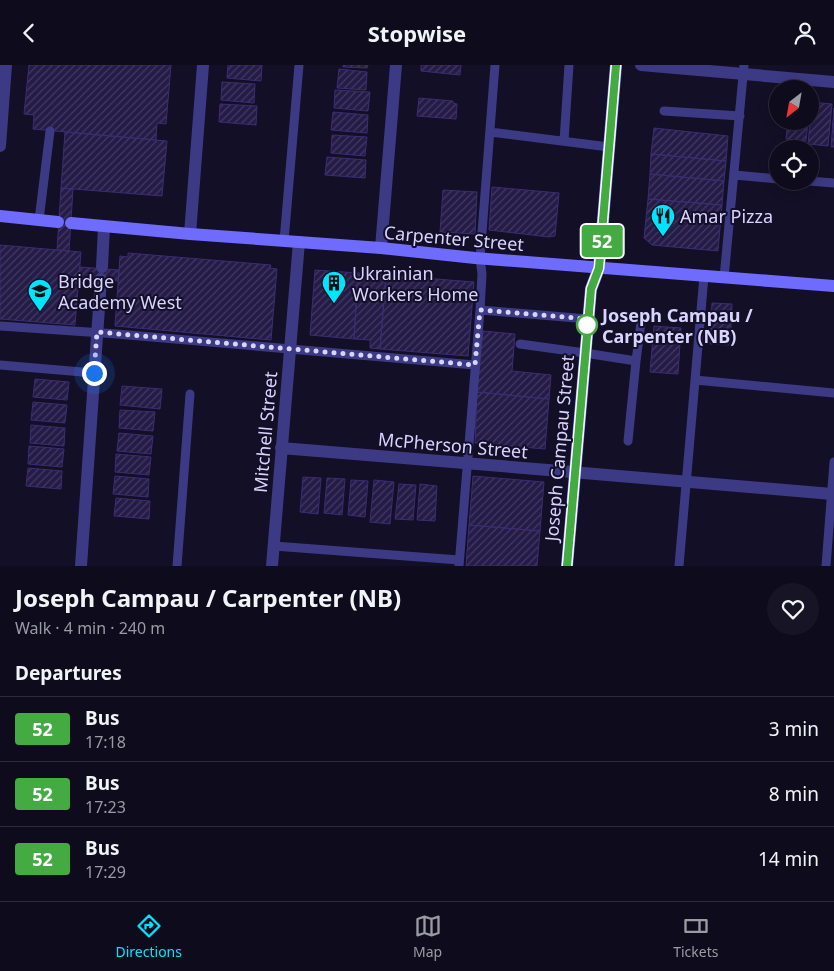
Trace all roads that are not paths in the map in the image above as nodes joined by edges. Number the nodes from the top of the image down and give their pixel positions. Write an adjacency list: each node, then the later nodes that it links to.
1 (6, 65): 16 (street)
2 (203, 65): 25 (street)
3 (299, 65): 26 (lane)
4 (396, 65): 28 (street)
5 (495, 65): 14 (lane)
6 (570, 65): 15 (lane)
7 (616, 65): 17 (street, Joseph Campau Street)
8 (641, 65): 9 (street)
9 (744, 70): 10 (street); 12 (lane)
10 (834, 82)
11 (664, 111): 12 (lane)
12 (740, 116): 18 (lane)
13 (50, 131): 23 (lane)
14 (490, 133): 15 (lane); 29 (lane)
15 (564, 141): 17 (lane)
16 (0, 146)
17 (609, 147): 30 (street, Joseph Campau Street)
18 (734, 175): 19 (lane); 32 (lane)
19 (769, 178)
20 (819, 182): 21 (lane)
21 (834, 183)
22 (0, 217): 23 (street, Carpenter Street)
23 (40, 220): 24 (street, Carpenter Street)
24 (104, 227): 25 (street, Carpenter Street); 38 (street)
25 (190, 234): 26 (street, Carpenter Street)
26 (284, 241): 27 (street, Carpenter Street)
27 (299, 242): 28 (street, Carpenter Street); 40 (street, Mitchell Street)
28 (381, 248): 29 (street, Carpenter Street)
29 (480, 258): 30 (street, Carpenter Street); 34 (lane)
30 (599, 268): 31 (street, Carpenter Street); 36 (street, Joseph Campau Street)
31 (704, 276): 32 (street, Carpenter Street); 46 (lane)
32 (724, 278): 33 (street, Carpenter Street)
33 (834, 286)
34 (480, 310): 36 (lane); 44 (lane)
35 (642, 315): 42 (lane)
36 (588, 319): 41 (street, Joseph Campau Street)
37 (0, 326): 38 (lane)
38 (97, 332): 40 (lane); 45 (street)
39 (520, 345): 41 (lane)
40 (290, 349): 44 (lane); 50 (street, Mitchell Street)
41 (586, 351): 42 (lane); 53 (street, Joseph Campau Street)
42 (636, 361): 49 (lane)
43 (0, 365): 45 (lane)
44 (475, 365): 52 (lane)
45 (94, 373): 58 (street)
46 (695, 380): 47 (lane); 54 (lane)
47 (834, 393)
48 (190, 394): 59 (lane)
49 (628, 441)
50 (281, 448): 52 (street, McPherson Street); 56 (street, Mitchell Street)
51 (834, 463): 55 (lane)
52 (467, 464): 53 (street, McPherson Street); 57 (lane)
53 (575, 473): 54 (street, McPherson Street); 61 (street, Joseph Campau Street)
54 (686, 481): 55 (street, McPherson Street); 62 (lane)
55 (832, 494): 63 (lane)
56 (274, 546): 57 (lane); 60 (street, Mitchell Street)
57 (459, 563)
58 (81, 566)
59 (177, 566)
60 (272, 566)
61 (566, 566)
62 (679, 566)
63 (826, 566)

